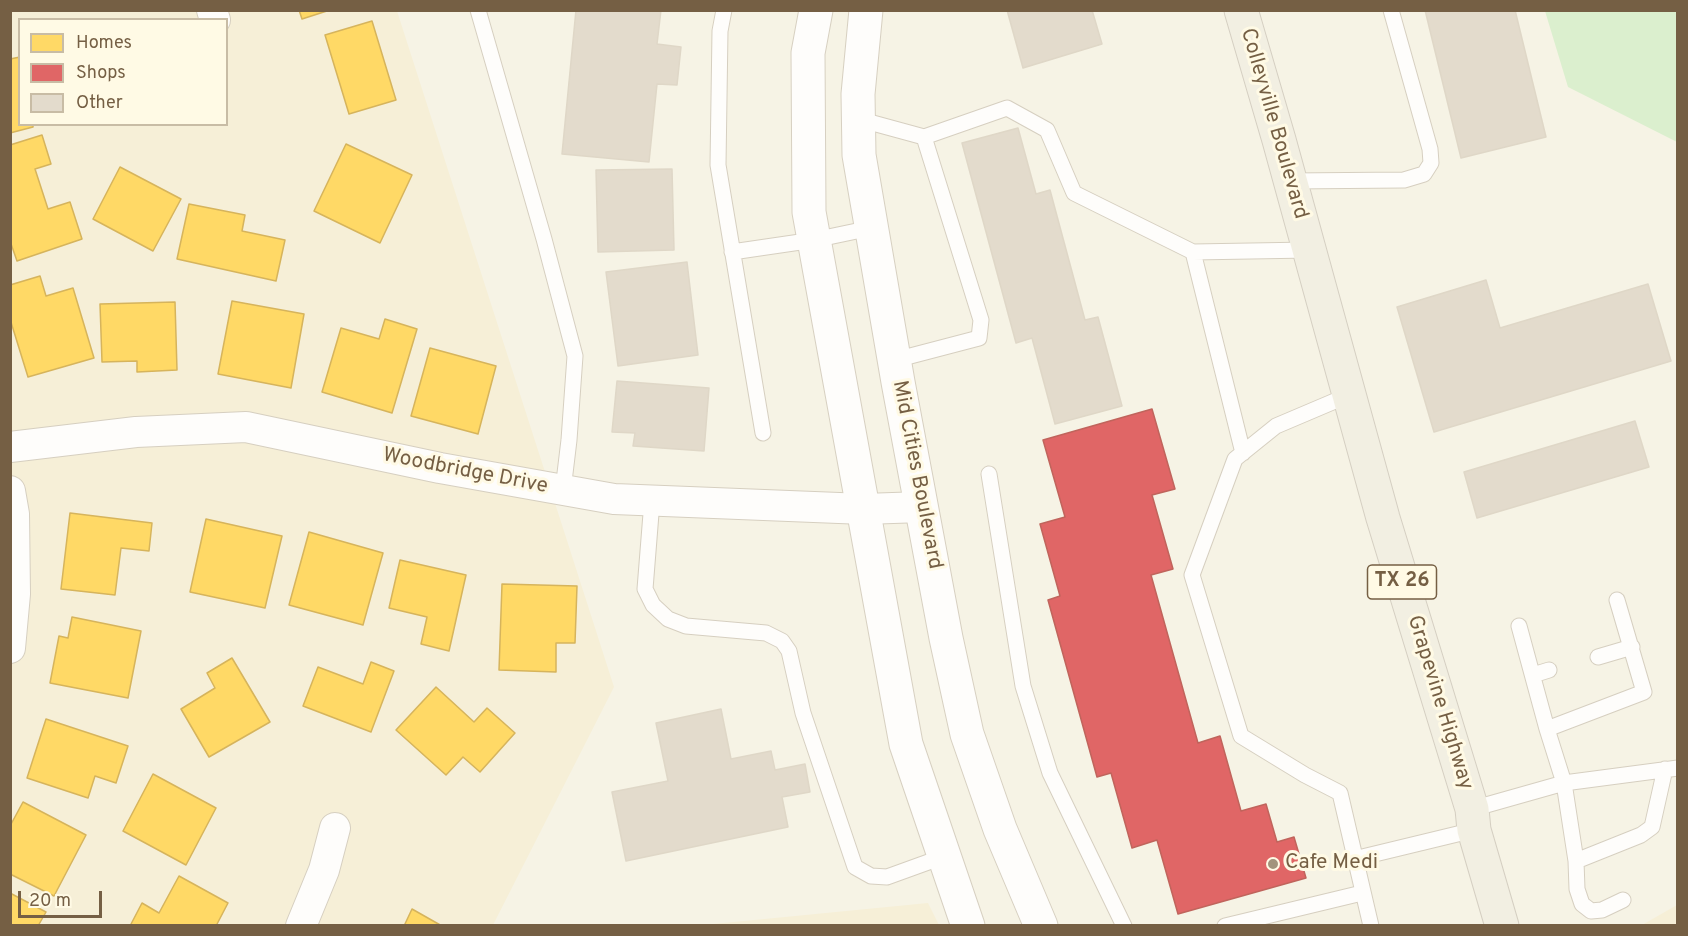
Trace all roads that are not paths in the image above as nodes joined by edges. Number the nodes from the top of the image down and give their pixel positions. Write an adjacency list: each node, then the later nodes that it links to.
1 (478, 10): 21 (lane)
2 (724, 10): 13 (lane)
3 (816, 10): 11 (main road)
4 (866, 10): 7 (main road, Mid Cities Boulevard)
5 (1241, 10): 9 (main road, Colleyville Boulevard / TX 26)
6 (1390, 10): 9 (lane)
7 (858, 119): 8 (lane); 10 (main road, Mid Cities Boulevard)
8 (924, 136): 14 (lane); 15 (lane)
9 (1290, 181): 12 (main road, Colleyville Boulevard / TX 26)
10 (871, 228): 11 (lane); 15 (main road, Mid Cities Boulevard)
11 (814, 240): 13 (lane); 25 (main road)
12 (1307, 244): 14 (lane); 16 (main road, Grapevine Highway / TX 26)
13 (732, 252): 17 (lane)
14 (1193, 252): 19 (lane)
15 (895, 360): 24 (main road, Mid Cities Boulevard)
16 (1349, 395): 19 (lane); 36 (main road, Grapevine Highway / TX 26)
17 (763, 433)
18 (10, 447): 21 (street, Woodbridge Drive)
19 (1243, 453): 39 (lane)
20 (989, 474): 46 (lane)
21 (563, 490): 23 (street, Woodbridge Drive)
22 (10, 491): 29 (street)
23 (652, 501): 25 (street, Woodbridge Drive); 38 (lane)
24 (922, 507): 25 (street, Woodbridge Drive); 45 (main road, Mid Cities Boulevard)
25 (864, 509): 38 (main road)
26 (1617, 600): 28 (lane)
27 (1519, 627): 32 (lane)
28 (1632, 647): 30 (lane); 33 (lane)
29 (10, 648)
30 (1598, 657)
31 (1549, 670): 32 (lane)
32 (1533, 675): 33 (lane)
33 (1547, 729): 35 (lane)
34 (1671, 768): 35 (lane); 40 (lane)
35 (1564, 783): 36 (lane); 40 (lane)
36 (1473, 819): 39 (lane); 49 (main road, Grapevine Highway / TX 26)
37 (335, 828): 43 (street)
38 (945, 856): 44 (main road)
39 (1354, 859): 41 (lane)
40 (1576, 861): 42 (lane)
41 (1362, 893): 47 (lane); 48 (lane)
42 (1623, 900)
43 (301, 926)
44 (968, 926)
45 (1041, 926)
46 (1124, 926)
47 (1225, 926)
48 (1371, 926)
49 (1502, 926)

